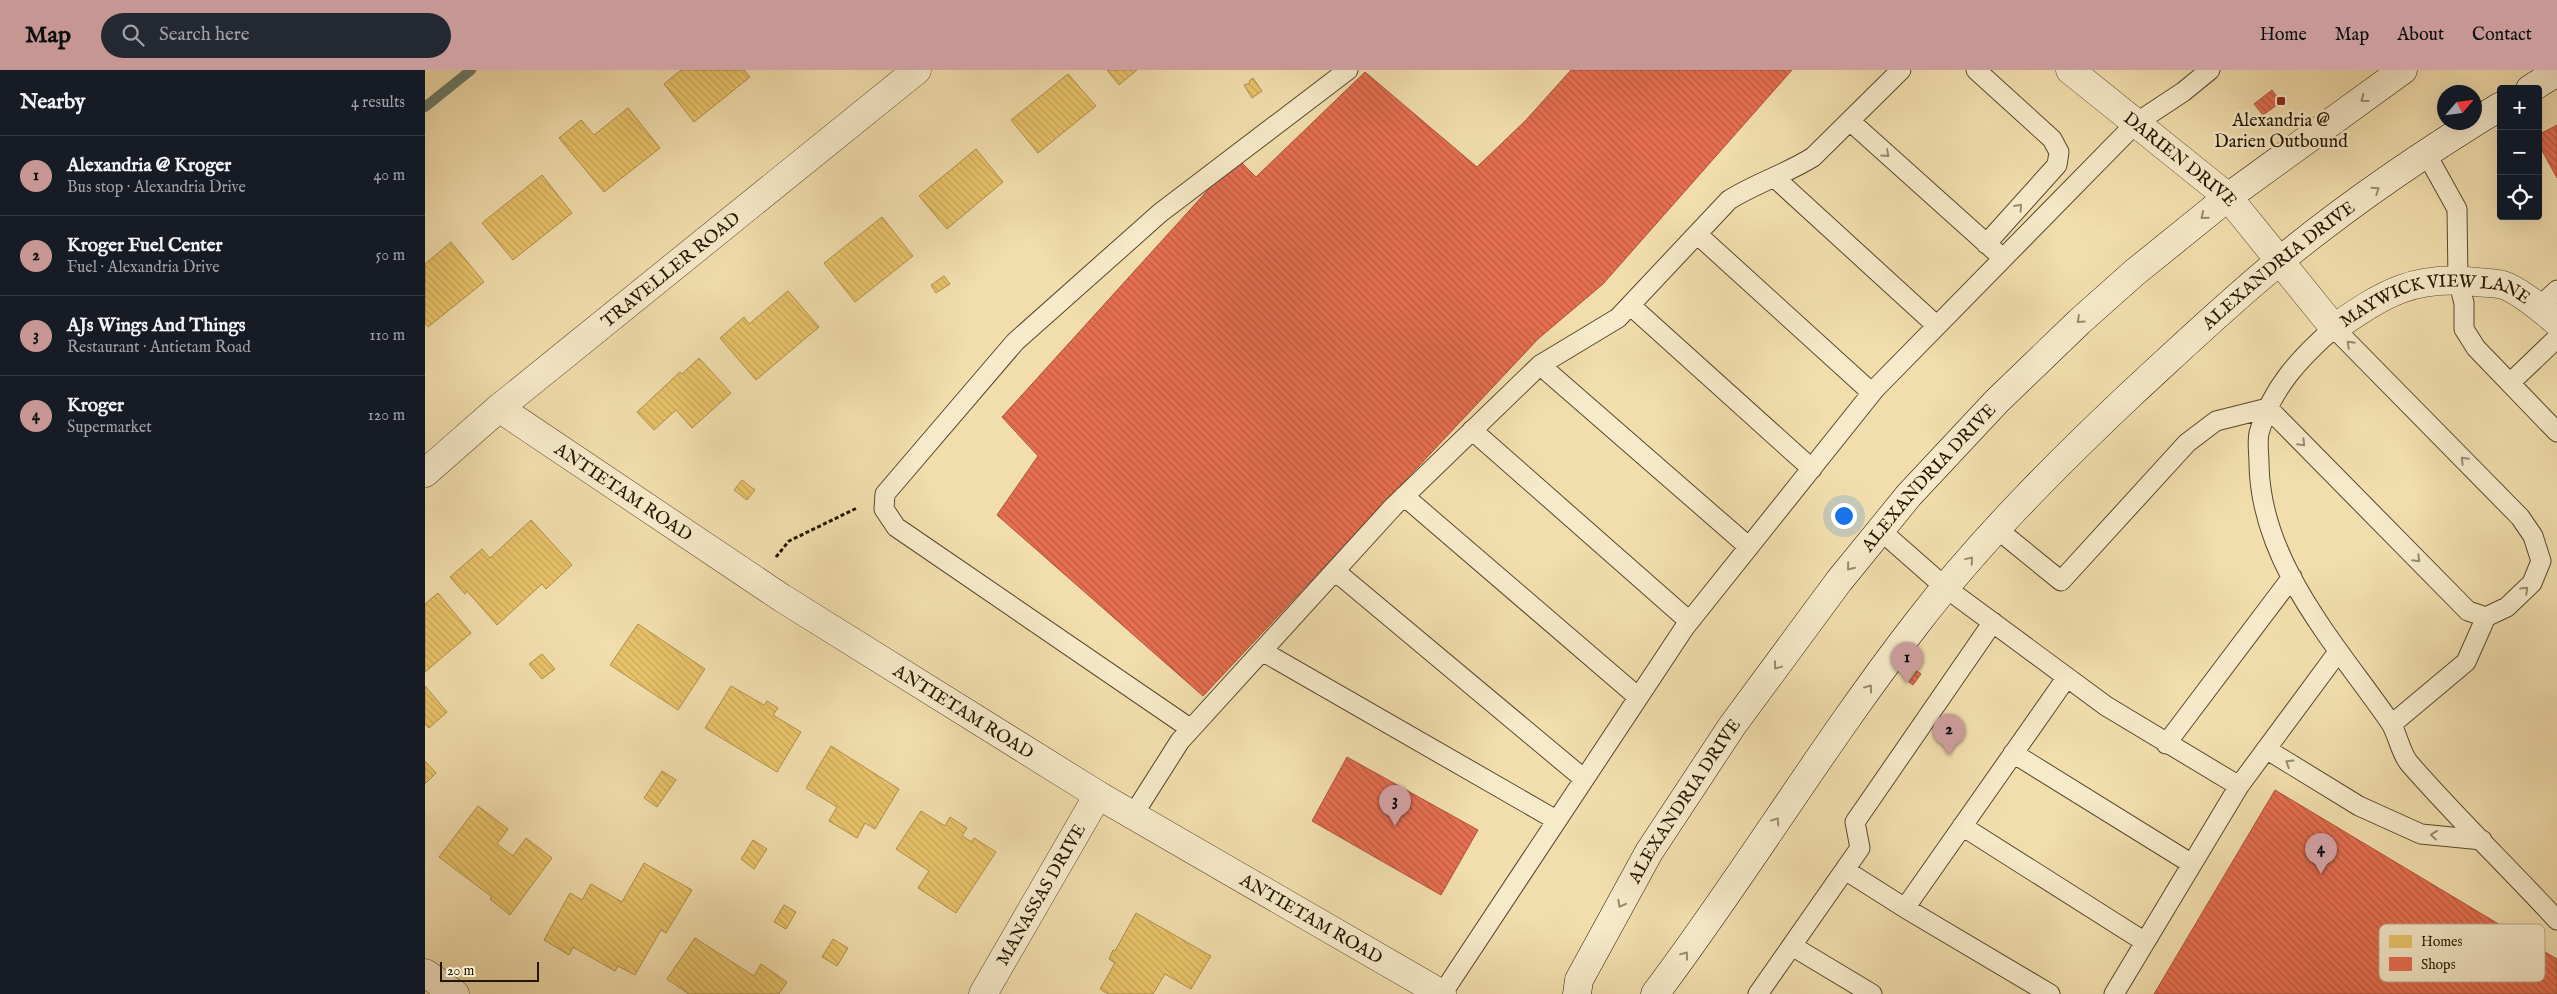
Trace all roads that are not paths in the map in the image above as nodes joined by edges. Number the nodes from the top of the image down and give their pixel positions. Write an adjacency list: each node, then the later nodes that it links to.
1 (917, 70): 29 (street, TRAVELLER ROAD)
2 (1348, 70): 50 (lane)
3 (1901, 70): 11 (lane)
4 (1976, 70): 17 (lane, one-way to 4)
5 (2070, 70): 12 (street, DARIEN DRIVE)
6 (2210, 70): 12 (lane)
7 (2403, 70): 15 (street, ALEXANDRIA DRIVE, one-way to 15)
8 (2557, 72): 9 (street)
9 (2536, 85)
10 (2497, 109): 13 (street, ALEXANDRIA DRIVE)
11 (1850, 121): 14 (lane); 17 (lane, one-way to 17)
12 (2136, 123): 15 (street, DARIEN DRIVE); 18 (lane)
13 (2427, 155): 19 (street, ALEXANDRIA DRIVE, one-way to 13); 20 (lane)
14 (1774, 177): 16 (lane); 23 (lane)
15 (2228, 197): 19 (street, DARIEN DRIVE); 37 (street, ALEXANDRIA DRIVE, one-way to 37)
16 (1697, 234): 21 (lane); 28 (lane)
17 (1986, 244): 18 (lane)
18 (2004, 259): 23 (lane)
19 (2280, 260): 24 (street, MAYWICK VIEW LANE); 36 (street, ALEXANDRIA DRIVE)
20 (2458, 280): 22 (street, MAYWICK VIEW LANE); 24 (street, MAYWICK VIEW LANE); 27 (lane)
21 (1630, 306): 26 (lane); 33 (lane)
22 (2551, 307)
23 (1937, 326): 28 (lane)
24 (2335, 328): 30 (lane); 42 (lane, one-way to 24)
25 (2557, 338): 27 (lane)
26 (1540, 365): 31 (lane); 38 (lane)
27 (2510, 383): 32 (lane)
28 (1872, 393): 33 (lane)
29 (499, 408): 34 (street, TRAVELLER ROAD); 56 (street, ANTIETAM ROAD)
30 (2268, 408): 36 (lane); 40 (lane); 42 (lane, one-way to 42)
31 (1472, 430): 35 (lane); 43 (lane)
32 (2557, 432)
33 (1812, 469): 38 (lane)
34 (425, 473)
35 (1404, 496): 39 (lane); 48 (lane)
36 (1997, 529): 41 (street, ALEXANDRIA DRIVE, one-way to 36)
37 (1880, 530): 41 (lane); 71 (street, ALEXANDRIA DRIVE, one-way to 71)
38 (1749, 547): 43 (lane)
39 (1335, 571): 45 (lane); 54 (lane)
40 (2292, 577): 46 (lane); 51 (lane)
41 (1946, 588): 44 (lane); 72 (street, ALEXANDRIA DRIVE, one-way to 41)
42 (2486, 617): 49 (lane)
43 (1689, 621): 48 (lane)
44 (1993, 622): 47 (lane); 62 (lane)
45 (1262, 651): 50 (lane); 58 (lane)
46 (2338, 652): 49 (lane); 52 (lane)
47 (2067, 677): 51 (lane); 53 (lane)
48 (1638, 697): 54 (lane)
49 (2392, 724): 60 (lane)
50 (1191, 729): 57 (lane)
51 (2166, 744): 55 (lane)
52 (2266, 749): 55 (lane); 60 (lane, one-way to 52)
53 (2013, 753): 59 (lane); 61 (lane)
54 (1585, 779): 58 (lane)
55 (2239, 786): 61 (lane)
56 (1098, 795): 57 (street, ANTIETAM ROAD); 69 (street, MANASSAS DRIVE)
57 (1133, 815): 70 (street, ANTIETAM ROAD)
58 (1555, 820): 70 (lane)
59 (1962, 826): 63 (lane); 65 (lane)
60 (2482, 840): 64 (lane)
61 (2192, 864): 65 (lane)
62 (1845, 870): 63 (lane); 66 (lane)
63 (1905, 908): 75 (lane)
64 (2557, 920)
65 (2145, 942): 76 (lane)
66 (1792, 946): 73 (lane); 74 (lane)
67 (425, 973): 68 (street)
68 (455, 994)
69 (983, 994)
70 (1442, 994)
71 (1577, 994)
72 (1655, 994)
73 (1757, 994)
74 (1871, 994)
75 (2050, 994)
76 (2114, 994)

